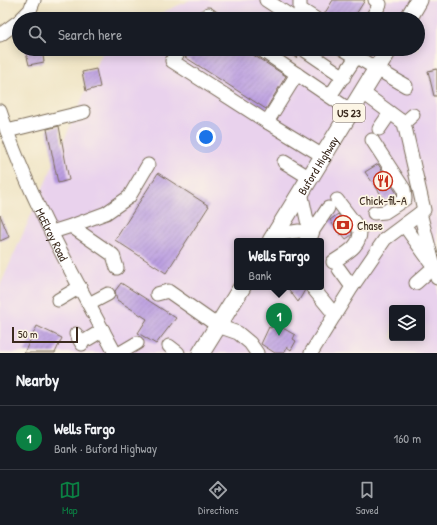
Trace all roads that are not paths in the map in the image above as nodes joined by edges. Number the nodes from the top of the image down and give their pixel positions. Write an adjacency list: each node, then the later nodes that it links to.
1 (34, 0): 6 (street)
2 (266, 0): 7 (street)
3 (300, 0): 8 (street)
4 (375, 0): 9 (street)
5 (419, 0): 10 (main road)
6 (28, 12)
7 (284, 12)
8 (305, 12)
9 (378, 12)
10 (412, 12)
11 (12, 26): 12 (street)
12 (0, 35)
13 (176, 56): 28 (street)
14 (270, 56): 19 (street)
15 (313, 56): 20 (street)
16 (385, 56): 18 (main road, Buford Highway / US 23)
17 (356, 57): 18 (street); 20 (street)
18 (378, 68): 21 (street); 22 (main road, Buford Highway / US 23)
19 (297, 74): 23 (street); 28 (street)
20 (344, 77): 23 (street)
21 (406, 86)
22 (362, 92): 24 (main road, Buford Highway / US 23); 26 (street)
23 (330, 96): 24 (street)
24 (351, 111): 32 (main road, Buford Highway / US 23)
25 (84, 112): 30 (street)
26 (390, 113): 29 (street); 37 (street)
27 (1, 115): 30 (street, McElroy Road)
28 (266, 122): 32 (street)
29 (379, 128)
30 (7, 131): 40 (street, McElroy Road)
31 (372, 140): 36 (street)
32 (323, 156): 35 (main road, Buford Highway / US 23)
33 (284, 162): 35 (street)
34 (148, 165): 39 (street)
35 (305, 185): 41 (street); 42 (main road, Buford Highway / US 23)
36 (374, 213)
37 (420, 213): 38 (street); 44 (street)
38 (404, 225): 44 (street); 47 (street)
39 (71, 226): 40 (street); 43 (street)
40 (52, 232): 46 (street, McElroy Road)
41 (309, 237): 42 (street); 47 (street)
42 (272, 238)
43 (117, 268)
44 (436, 273): 45 (street)
45 (416, 283)
46 (80, 287): 52 (street); 53 (street, McElroy Road)
47 (352, 287): 54 (street)
48 (240, 290): 55 (main road)
49 (315, 290): 54 (street)
50 (108, 294): 53 (street)
51 (158, 294): 55 (street)
52 (58, 300)
53 (89, 304): 56 (street, McElroy Road)
54 (335, 314): 63 (street)
55 (218, 326): 61 (main road); 62 (street)
56 (103, 330): 57 (street); 59 (street, McElroy Road)
57 (82, 339)
58 (136, 343): 60 (street)
59 (115, 353)
60 (120, 353)
61 (201, 353)
62 (257, 353)
63 (311, 353)

